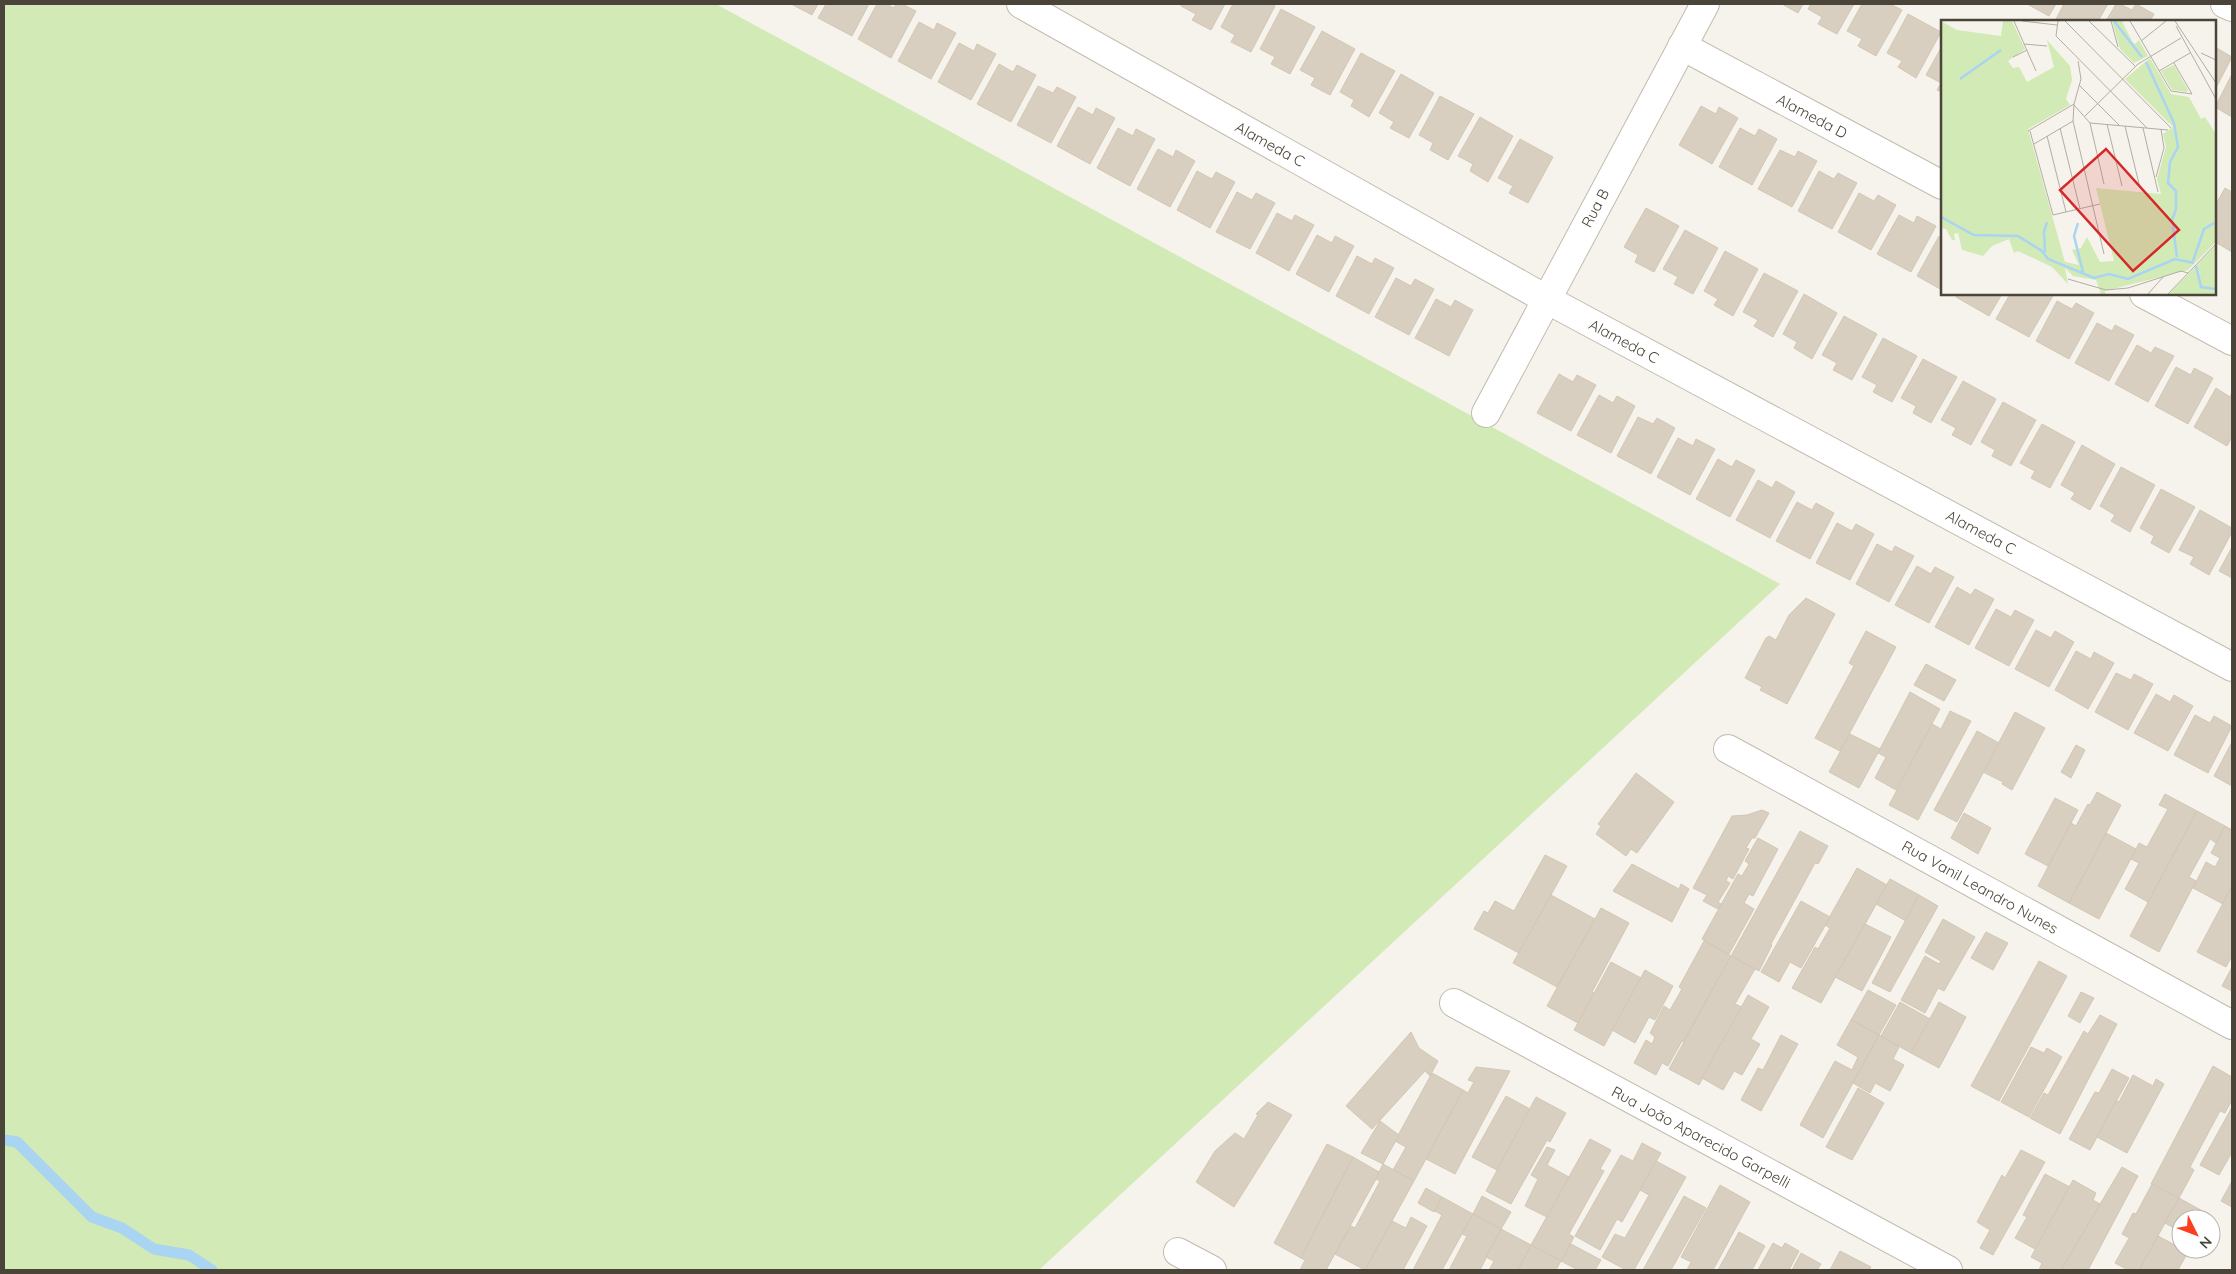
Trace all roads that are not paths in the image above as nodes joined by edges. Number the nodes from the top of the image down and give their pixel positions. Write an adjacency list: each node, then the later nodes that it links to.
1 (1021, 4): 8 (street, Alameda C)
2 (1704, 4): 5 (street, Rua B)
3 (2225, 4): 4 (street)
4 (2232, 7)
5 (1682, 46): 6 (street, Alameda D); 8 (street, Rua B)
6 (1941, 184)
7 (2146, 295): 9 (street)
8 (1546, 300): 10 (street, Rua B); 11 (street, Alameda C)
9 (2232, 341)
10 (1486, 413)
11 (2232, 667)
12 (1728, 749): 14 (street, Rua Vanil Leandro Nunes)
13 (1454, 1003): 17 (street, Rua João Aparecido Garpelli)
14 (2232, 1025)
15 (1178, 1252): 16 (street)
16 (1212, 1270)
17 (1948, 1270)

